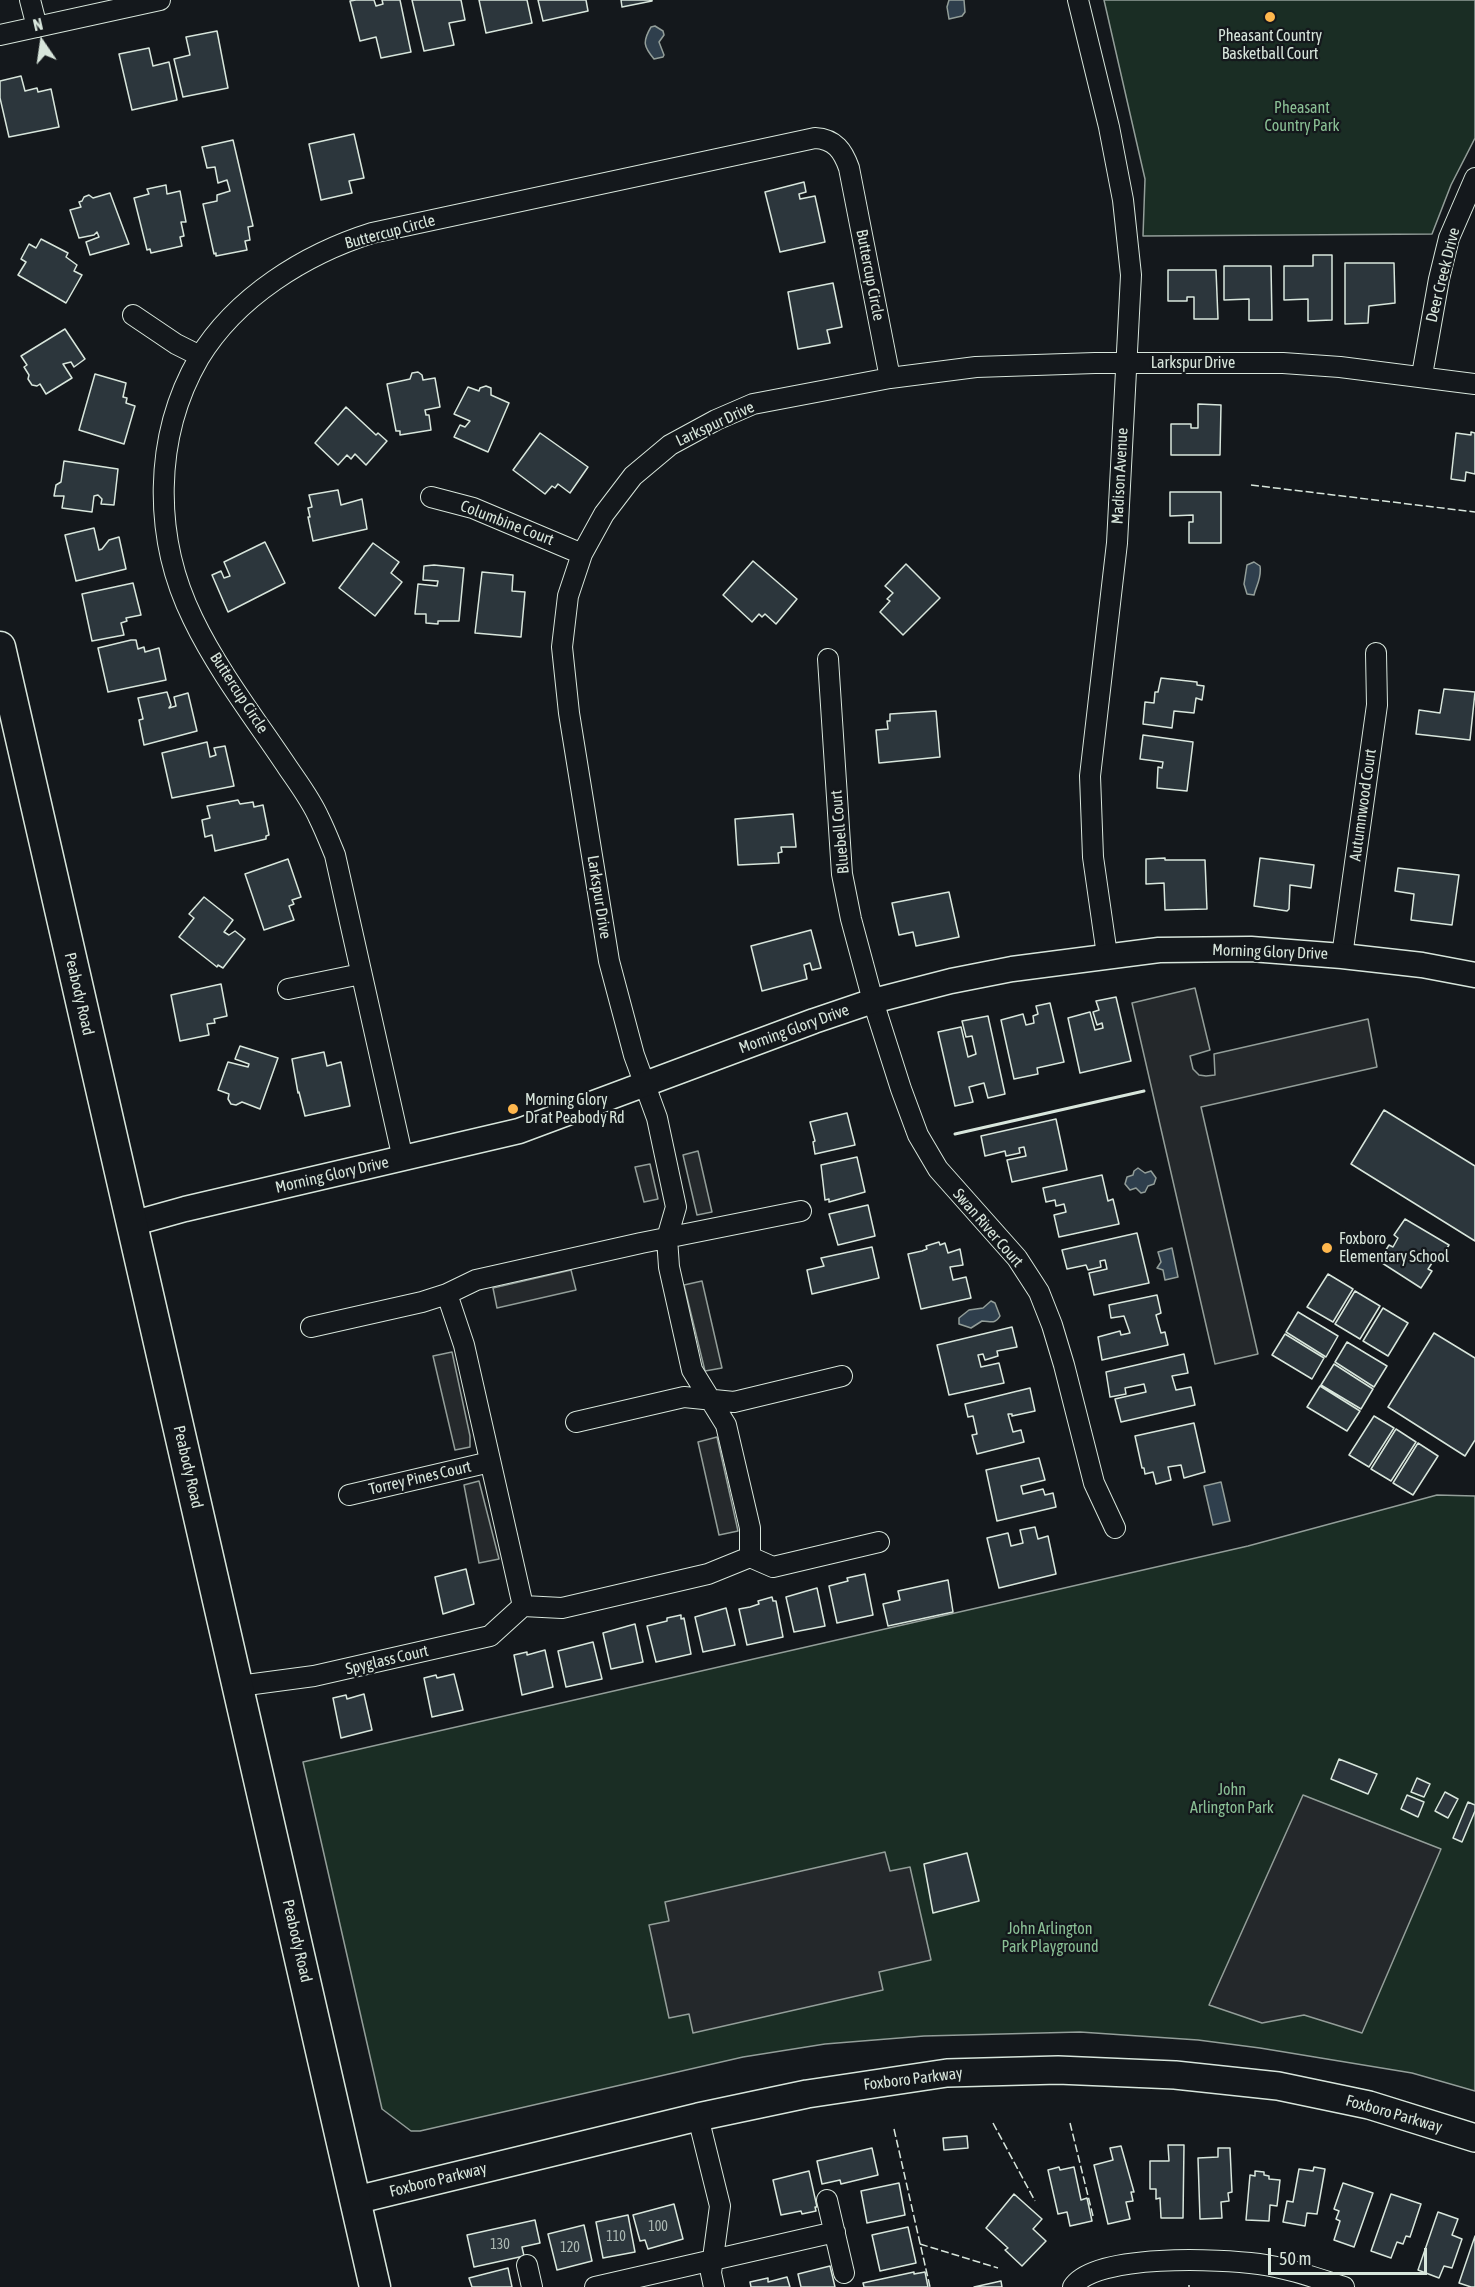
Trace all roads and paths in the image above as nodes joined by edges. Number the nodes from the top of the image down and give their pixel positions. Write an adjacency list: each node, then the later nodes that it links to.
1 (30, 0): 4 (street)
2 (160, 0): 4 (street)
3 (1078, 0): 9 (street, Madison Avenue)
4 (37, 27): 5 (street)
5 (0, 35)
6 (1475, 178): 10 (street, Deer Creek Drive)
7 (133, 315): 8 (street)
8 (200, 356): 11 (street, Buttercup Circle); 20 (street, Buttercup Circle)
9 (1127, 363): 10 (street, Larkspur Drive); 11 (street, Larkspur Drive); 18 (street, Madison Avenue)
10 (1422, 375): 12 (street, Larkspur Drive)
11 (890, 378): 14 (street, Larkspur Drive)
12 (1475, 384)
13 (431, 497): 14 (street, Columbine Court)
14 (582, 554): 24 (street, Larkspur Drive)
15 (0, 648): 27 (main road, Peabody Road)
16 (1376, 653): 19 (street, Autumnwood Court)
17 (828, 659): 23 (street, Bluebell Court)
18 (1107, 955): 19 (street, Morning Glory Drive); 23 (street, Morning Glory Drive)
19 (1342, 956): 21 (street, Morning Glory Drive)
20 (361, 974): 22 (street); 25 (street, Buttercup Circle)
21 (1475, 975)
22 (288, 989)
23 (873, 1001): 24 (street, Morning Glory Drive); 36 (street, Swan River Court)
24 (645, 1084): 25 (street, Morning Glory Drive); 28 (street, Larkspur Drive)
25 (403, 1159): 27 (street, Morning Glory Drive)
26 (801, 1211): 28 (street)
27 (131, 1224): 40 (main road, Peabody Road)
28 (667, 1238): 29 (street); 32 (street)
29 (447, 1294): 30 (street); 34 (street)
30 (310, 1327)
31 (842, 1376): 32 (street)
32 (710, 1400): 33 (street); 38 (street)
33 (576, 1422)
34 (490, 1462): 35 (street, Torrey Pines Court); 39 (street)
35 (349, 1495)
36 (1114, 1528)
37 (879, 1542): 38 (street)
38 (750, 1557): 39 (street)
39 (523, 1606): 40 (street, Spyglass Court)
40 (239, 1686): 43 (main road, Peabody Road)
41 (698, 2117): 42 (main road, Foxboro Parkway); 43 (main road, Foxboro Parkway); 46 (street)
42 (1475, 2138)
43 (356, 2200): 49 (main road, Peabody Road)
44 (827, 2200): 45 (street)
45 (835, 2232): 46 (street); 48 (street)
46 (712, 2260): 51 (street); 52 (street)
47 (527, 2265): 50 (street)
48 (844, 2273)
49 (375, 2287)
50 (532, 2287)
51 (595, 2287)
52 (714, 2287)
53 (1073, 2287): 54 (street)
54 (1344, 2287)

